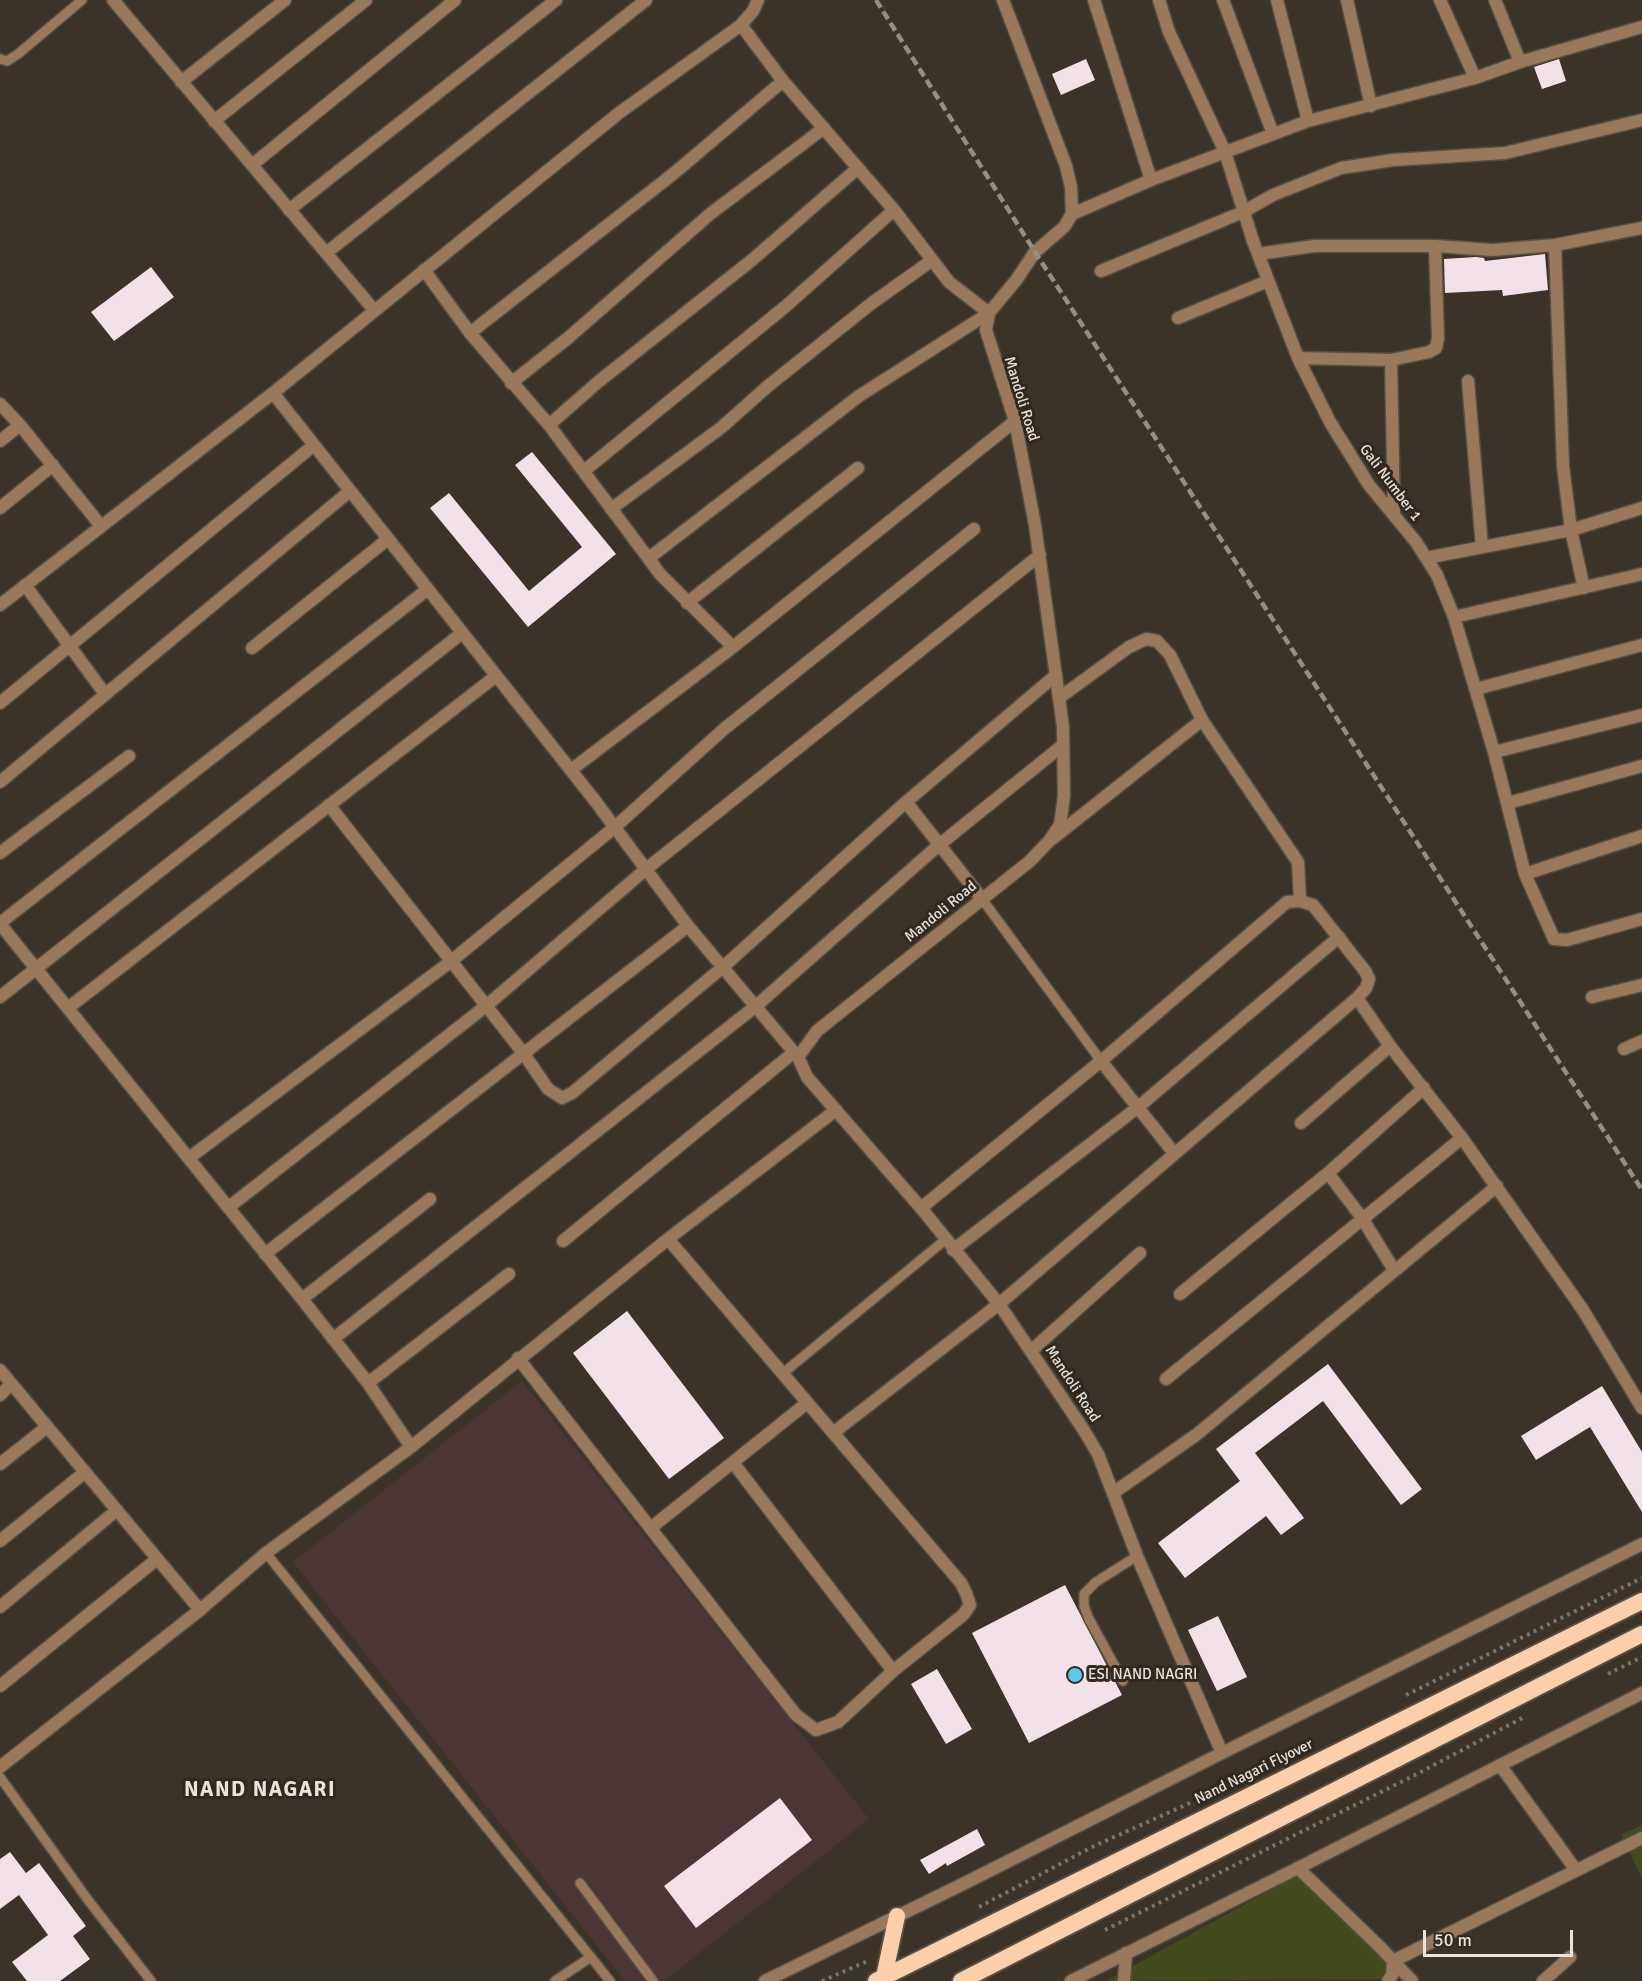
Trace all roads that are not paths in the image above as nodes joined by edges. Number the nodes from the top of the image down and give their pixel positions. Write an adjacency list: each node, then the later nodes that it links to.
1 (82, 0): 19 (lane)
2 (112, 0): 23 (street)
3 (285, 0): 23 (street)
4 (366, 0): 26 (street)
5 (455, 0): 31 (street)
6 (556, 0): 34 (street)
7 (645, 0): 41 (street)
8 (758, 0): 17 (street)
9 (1003, 0): 37 (street)
10 (1094, 0): 33 (street)
11 (1159, 0): 30 (street, Gali Number 1)
12 (1223, 0): 29 (street)
13 (1277, 0): 27 (street)
14 (1347, 0): 24 (street)
15 (1440, 0): 21 (street)
16 (1495, 0): 20 (street)
17 (741, 25): 22 (street); 44 (street)
18 (1642, 27): 20 (street)
19 (0, 59)
20 (1520, 62): 21 (street)
21 (1475, 78): 24 (street)
22 (783, 81): 28 (street); 50 (street)
23 (182, 82): 26 (street)
24 (1371, 106): 27 (street)
25 (1642, 120): 36 (street)
26 (214, 121): 31 (street)
27 (1308, 121): 29 (street)
28 (824, 128): 32 (street); 54 (street)
29 (1273, 134): 30 (street)
30 (1225, 152): 33 (street); 36 (street, Gali Number 1)
31 (252, 165): 34 (street)
32 (858, 168): 35 (street); 59 (street)
33 (1152, 180): 37 (street)
34 (290, 210): 41 (street)
35 (894, 210): 43 (street); 64 (street)
36 (1243, 212): 42 (street, Gali Number 1); 45 (street)
37 (1072, 214): 47 (street)
38 (1642, 228): 39 (street)
39 (1555, 245): 40 (street); 72 (street)
40 (1435, 246): 42 (street); 52 (street)
41 (326, 253): 48 (street)
42 (1258, 254): 46 (street, Gali Number 1)
43 (931, 261): 47 (street); 68 (street)
44 (424, 270): 48 (street); 50 (street)
45 (1101, 271)
46 (1268, 281): 49 (street); 51 (street, Gali Number 1)
47 (993, 308): 57 (street, Mandoli Road); 76 (street)
48 (374, 310): 55 (street)
49 (1178, 318)
50 (470, 333): 54 (street)
51 (1298, 358): 52 (street); 69 (street, Gali Number 1)
52 (1391, 360): 69 (street)
53 (1468, 381): 74 (street)
54 (511, 383): 59 (street)
55 (273, 393): 61 (street); 70 (street)
56 (0, 404): 58 (street)
57 (1016, 421): 75 (street, Mandoli Road); 88 (street)
58 (20, 425): 60 (street); 62 (street)
59 (549, 425): 64 (street)
60 (0, 441)
61 (314, 445): 65 (street); 87 (street)
62 (52, 465): 66 (street); 70 (street)
63 (858, 468): 82 (street)
64 (584, 471): 68 (street)
65 (350, 491): 73 (street); 93 (street)
66 (0, 508)
67 (1642, 508): 72 (street)
68 (611, 509): 76 (street)
69 (1394, 514): 77 (street, Gali Number 1)
70 (101, 526): 79 (street)
71 (974, 529): 107 (street)
72 (1571, 530): 74 (street); 80 (street)
73 (388, 539): 81 (street); 89 (street)
74 (1482, 547): 77 (street)
75 (1040, 555): 90 (street, Mandoli Road); 112 (street)
76 (648, 558): 82 (street)
77 (1426, 558): 84 (street, Gali Number 1)
78 (1642, 574): 80 (street)
79 (25, 585): 83 (street); 87 (street)
80 (1584, 588): 84 (street)
81 (428, 589): 85 (street); 117 (street)
82 (687, 603): 88 (street)
83 (0, 605)
84 (1454, 617): 92 (street, Gali Number 1)
85 (462, 633): 91 (street); 122 (street)
86 (1642, 645): 92 (street)
87 (69, 647): 93 (street); 95 (street)
88 (733, 647): 102 (street)
89 (252, 648)
90 (1056, 675): 94 (street, Mandoli Road); 104 (street)
91 (496, 676): 102 (street); 106 (street)
92 (1476, 689): 99 (street, Gali Number 1)
93 (105, 694): 103 (street)
94 (1059, 698): 97 (street); 98 (street, Mandoli Road)
95 (0, 703)
96 (1642, 715): 99 (street)
97 (1202, 720): 109 (street); 115 (street)
98 (1063, 745): 109 (street, Mandoli Road); 110 (street)
99 (1494, 752): 105 (street, Gali Number 1)
100 (129, 756): 111 (street)
101 (1642, 766): 105 (street)
102 (571, 770): 107 (street)
103 (0, 782)
104 (906, 802): 110 (street); 121 (street)
105 (1508, 803): 113 (street, Gali Number 1)
106 (330, 805): 120 (street); 129 (street)
107 (615, 827): 112 (street); 120 (street)
108 (1642, 836): 113 (street)
109 (1049, 841): 114 (street, Mandoli Road)
110 (939, 845): 114 (street); 128 (street)
111 (0, 853)
112 (645, 870): 118 (street); 127 (street)
113 (1525, 874): 116 (street, Gali Number 1)
114 (982, 899): 134 (street, Mandoli Road); 135 (lane)
115 (1300, 901): 119 (street); 135 (street)
116 (1642, 919)
117 (0, 924): 122 (street)
118 (688, 926): 121 (street); 133 (street)
119 (1339, 938): 126 (street); 137 (street)
120 (450, 962): 127 (street); 142 (street)
121 (723, 967): 128 (street); 133 (street)
122 (36, 968): 124 (street); 129 (street)
123 (1642, 985): 125 (street)
124 (0, 997)
125 (1592, 997)
126 (1357, 998): 131 (street); 141 (street)
127 (486, 1005): 133 (street); 146 (street)
128 (756, 1006): 134 (street); 159 (street)
129 (68, 1008): 142 (street)
130 (1642, 1041): 132 (street)
131 (1390, 1046): 136 (street); 139 (street)
132 (1624, 1049)
133 (524, 1054): 153 (street)
134 (796, 1055): 138 (street, Mandoli Road); 150 (street)
135 (1101, 1061): 137 (street); 147 (street)
136 (1424, 1088): 140 (street); 143 (street)
137 (1137, 1108): 141 (street); 151 (street)
138 (836, 1110): 147 (street, Mandoli Road); 149 (street)
139 (1301, 1123)
140 (1462, 1138): 144 (street); 148 (street)
141 (1174, 1153): 158 (street)
142 (189, 1158): 146 (street)
143 (1329, 1173): 148 (street); 156 (street)
144 (1497, 1186): 154 (street); 169 (street)
145 (430, 1199): 157 (street)
146 (229, 1208): 153 (street)
147 (921, 1208): 151 (street, Mandoli Road)
148 (1362, 1218): 154 (street); 164 (street)
149 (668, 1239): 161 (street); 163 (street)
150 (563, 1241)
151 (949, 1245): 158 (street, Mandoli Road); 163 (lane)
152 (1140, 1253): 160 (street)
153 (266, 1254): 157 (street)
154 (1394, 1270): 176 (street)
155 (509, 1274): 165 (street)
156 (1180, 1294)
157 (302, 1299): 159 (street)
158 (999, 1304): 160 (street, Mandoli Road); 171 (street)
159 (333, 1339): 165 (street)
160 (1032, 1350): 176 (street, Mandoli Road)
161 (518, 1358): 172 (street); 178 (street)
162 (0, 1371): 166 (street)
163 (782, 1374): 168 (street)
164 (1166, 1378)
165 (368, 1383): 172 (street)
166 (11, 1384): 167 (street); 170 (street)
167 (0, 1395)
168 (807, 1403): 171 (street); 174 (street)
169 (1642, 1408)
170 (47, 1426): 173 (street); 175 (street)
171 (833, 1433): 188 (street)
172 (411, 1447): 181 (street)
173 (0, 1464)
174 (734, 1464): 178 (street); 188 (street)
175 (85, 1472): 177 (street); 179 (street)
176 (1113, 1493): 182 (street, Mandoli Road)
177 (117, 1510): 183 (street); 185 (street)
178 (652, 1527): 188 (street)
179 (0, 1541)
180 (1642, 1544): 192 (street)
181 (266, 1553): 186 (street); 202 (lane)
182 (1137, 1556): 189 (lane); 192 (street, Mandoli Road)
183 (157, 1558): 186 (street); 190 (street)
184 (1642, 1601): 205 (highway, Nand Nagari Flyover)
185 (0, 1607)
186 (200, 1610): 194 (street)
187 (1642, 1634): 211 (highway)
188 (893, 1671)
189 (1123, 1681)
190 (0, 1686)
191 (1642, 1693): 193 (street)
192 (1222, 1753): 200 (street)
193 (1500, 1765): 197 (street); 198 (street)
194 (0, 1767)
195 (0, 1777): 206 (lane)
196 (1642, 1838): 198 (street)
197 (1298, 1868): 201 (street); 204 (street)
198 (1576, 1870): 204 (street)
199 (580, 1883): 209 (lane)
200 (897, 1916): 205 (highway); 210 (street)
201 (1126, 1953): 212 (street); 213 (street)
202 (591, 1957): 207 (lane); 208 (lane)
203 (1570, 1957): 216 (street)
204 (1393, 1961): 214 (street); 215 (street)
205 (880, 1979)
206 (151, 1981)
207 (555, 1981)
208 (610, 1981)
209 (654, 1981)
210 (765, 1981)
211 (961, 1981)
212 (1071, 1981)
213 (1124, 1981)
214 (1388, 1981)
215 (1412, 1981)
216 (1543, 1981)

